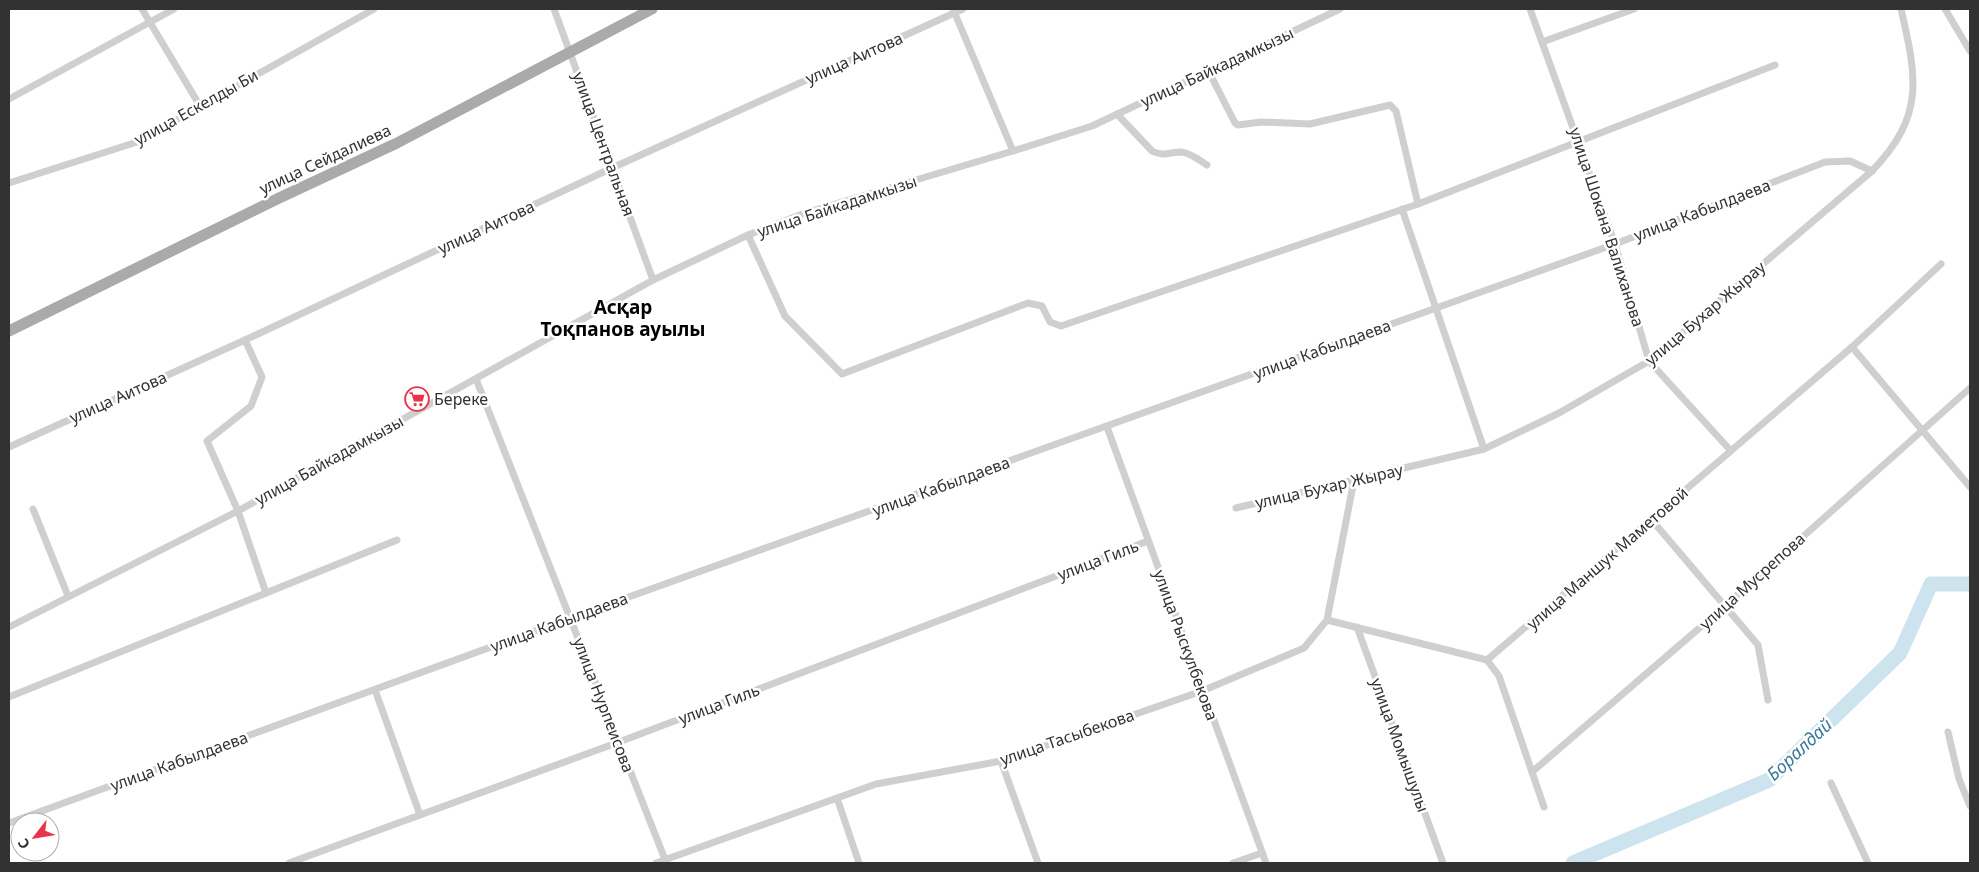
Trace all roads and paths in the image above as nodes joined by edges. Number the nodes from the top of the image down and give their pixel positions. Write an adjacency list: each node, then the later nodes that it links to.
1 (142, 9): 13 (street)
2 (174, 9): 13 (street)
3 (374, 9): 20 (street, улица Ескелды Би)
4 (554, 9): 16 (street, улица Центральная)
5 (652, 9): 16 (main road, улица Сейдалиева)
6 (963, 9): 12 (street, улица Аитова)
7 (1340, 9): 18 (street, улица Байкадамкызы)
8 (1530, 9): 14 (street, улица Шокана Валиханова)
9 (1634, 9): 14 (street)
10 (1901, 9): 26 (street, улица Бухар Жырау)
11 (1945, 9): 15 (street)
12 (954, 11): 23 (street); 25 (street, улица Аитова)
13 (150, 21): 19 (street); 20 (street)
14 (1542, 42): 22 (street, улица Шокана Валиханова)
15 (1970, 51)
16 (571, 53): 25 (street, улица Центральная); 35 (main road, улица Сейдалиева)
17 (1775, 65): 22 (street)
18 (1208, 72): 21 (street, улица Байкадамкызы); 28 (street)
19 (9, 99)
20 (200, 106): 27 (street, улица Ескелды Би)
21 (1117, 114): 23 (street, улица Байкадамкызы); 24 (street)
22 (1580, 142): 28 (street); 31 (street, улица Шокана Валиханова)
23 (1013, 151): 30 (street, улица Байкадамкызы)
24 (1207, 165)
25 (612, 168): 33 (street, улица Центральная); 36 (street, улица Аитова)
26 (1872, 171): 31 (street, улица Кабылдаева); 38 (street, улица Бухар Жырау)
27 (9, 183)
28 (1418, 204): 29 (street)
29 (1402, 209): 30 (street); 34 (street)
30 (748, 234): 33 (street, улица Байкадамкызы)
31 (1615, 244): 34 (street, улица Кабылдаева); 38 (street, улица Шокана Валиханова)
32 (1941, 264): 37 (street, улица Маншук Маметовой)
33 (653, 280): 39 (street, улица Байкадамкызы)
34 (1435, 308): 41 (street, улица Кабылдаева); 44 (street)
35 (9, 331)
36 (245, 340): 43 (street, улица Аитова); 50 (street)
37 (1852, 347): 42 (street); 45 (street, улица Маншук Маметовой)
38 (1649, 361): 44 (street, улица Бухар Жырау); 45 (street, улица Шокана Валиханова)
39 (476, 379): 50 (street, улица Байкадамкызы); 57 (street, улица Нурпеисова)
40 (1970, 388): 42 (street, улица Мусрепова)
41 (1107, 427): 53 (street, улица Рыскулбекова); 57 (street, улица Кабылдаева)
42 (1921, 431): 47 (street); 56 (street, улица Мусрепова)
43 (9, 447)
44 (1484, 449): 46 (street, улица Бухар Жырау)
45 (1731, 451): 51 (street, улица Маншук Маметовой)
46 (1354, 480): 48 (street, улица Бухар Жырау); 58 (street, улица Тасыбекова)
47 (1970, 487)
48 (1236, 508)
49 (33, 509): 55 (street)
50 (238, 511): 54 (street); 55 (street, улица Байкадамкызы)
51 (1651, 519): 56 (street); 61 (street, улица Маншук Маметовой)
52 (397, 540): 54 (street)
53 (1148, 541): 63 (street, улица Рыскулбекова); 67 (street, улица Гиль)
54 (266, 593): 64 (street)
55 (68, 596): 59 (street, улица Байкадамкызы)
56 (1725, 606): 65 (street); 69 (street, улица Мусрепова)
57 (570, 618): 62 (street, улица Кабылдаева); 67 (street, улица Нурпеисова)
58 (1327, 620): 60 (street); 63 (street, улица Тасыбекова)
59 (9, 627)
60 (1357, 628): 61 (street); 84 (street, улица Момышулы)
61 (1487, 660): 69 (street)
62 (375, 690): 74 (street); 75 (street, улица Кабылдаева)
63 (1202, 691): 68 (street, улица Тасыбекова); 76 (street, улица Рыскулбекова)
64 (9, 698)
65 (1768, 700)
66 (1948, 732): 72 (street)
67 (619, 742): 74 (street, улица Гиль); 77 (street, улица Нурпеисова)
68 (1001, 761): 71 (street, улица Тасыбекова); 81 (street)
69 (1532, 772): 73 (street)
70 (1831, 783): 85 (street)
71 (837, 798): 77 (street, улица Тасыбекова); 80 (street)
72 (1970, 806)
73 (1544, 807)
74 (420, 815): 78 (street, улица Гиль)
75 (9, 823)
76 (1262, 853): 82 (street); 83 (street, улица Рыскулбекова)
77 (666, 861): 79 (street, улица Тасыбекова)
78 (289, 863)
79 (656, 863)
80 (859, 863)
81 (1038, 863)
82 (1234, 863)
83 (1266, 863)
84 (1443, 863)
85 (1868, 863)

